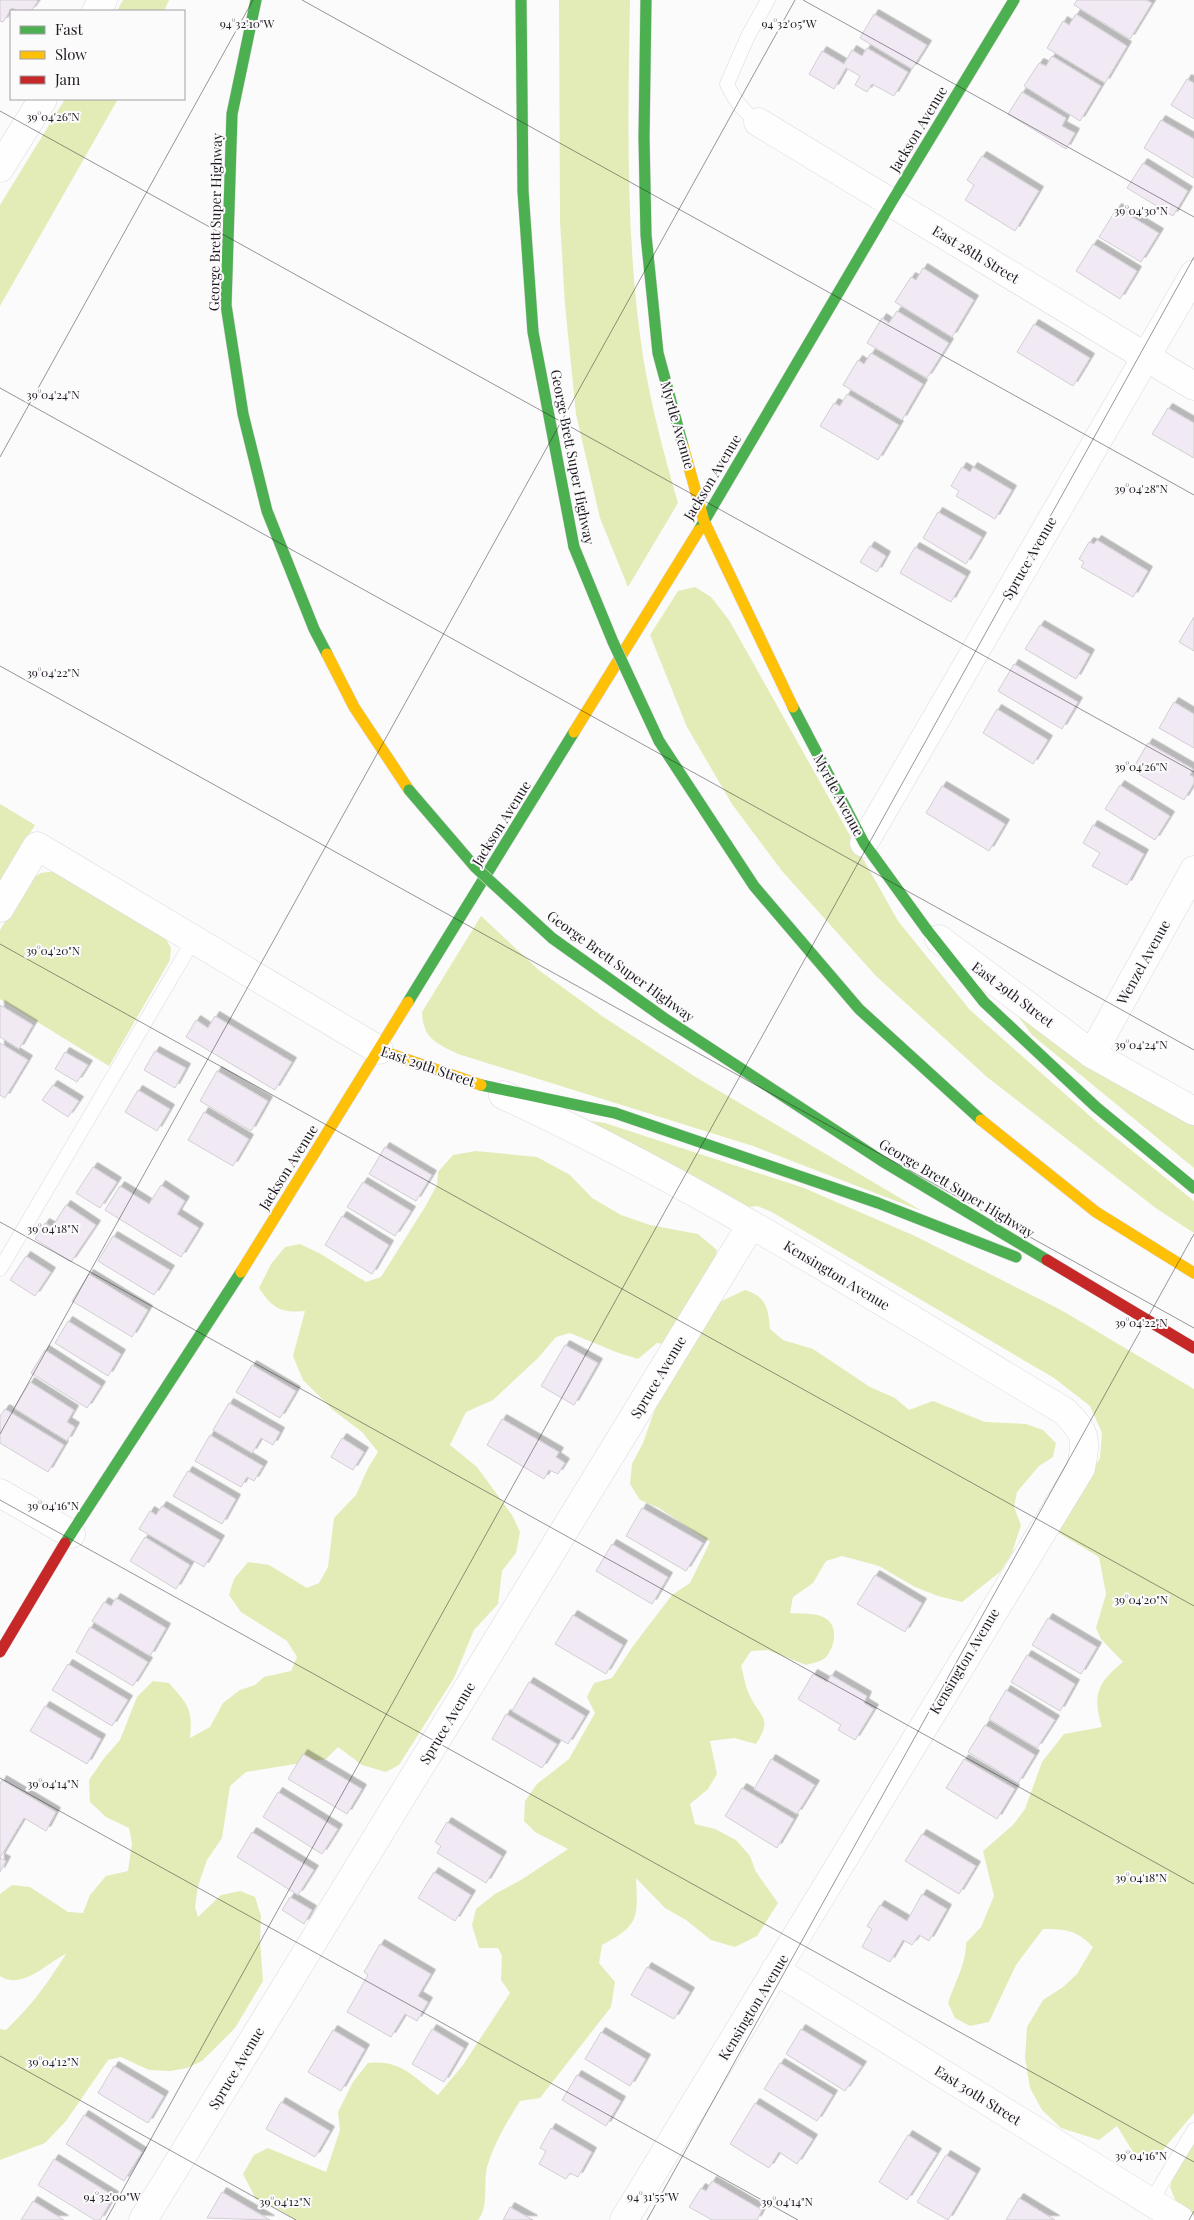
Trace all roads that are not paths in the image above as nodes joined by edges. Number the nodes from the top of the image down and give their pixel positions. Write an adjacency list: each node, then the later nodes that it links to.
1 (256, 0): 27 (main road, George Brett Super Highway, bridge)
2 (522, 0): 26 (main road, George Brett Super Highway, bridge)
3 (646, 0): 13 (main road, Myrtle Avenue)
4 (768, 0): 7 (lane)
5 (1014, 0): 9 (main road, Jackson Avenue)
6 (41, 100): 8 (street)
7 (758, 122): 9 (street, East 28th Street)
8 (0, 167)
9 (891, 203): 11 (street, East 28th Street); 13 (main road, Jackson Avenue)
10 (1194, 274): 11 (street, Spruce Avenue)
11 (1146, 356): 12 (street, East 28th Street); 14 (street, Spruce Avenue)
12 (1194, 386)
13 (704, 521): 14 (main road, Myrtle Avenue); 19 (main road, Jackson Avenue)
14 (864, 843): 17 (main road, East 29th Street)
15 (1194, 870): 20 (street, Wenzel Avenue)
16 (0, 908): 18 (street, East 29th Street)
17 (927, 930): 20 (street, East 29th Street); 23 (main road)
18 (194, 939): 19 (street, East 29th Street); 25 (lane)
19 (379, 1050): 21 (main road, East 29th Street); 30 (main road, Jackson Avenue)
20 (1092, 1054): 22 (street, East 29th Street)
21 (480, 1085): 24 (street, East 29th Street); 27 (main road)
22 (1194, 1110)
23 (1194, 1188)
24 (751, 1225): 32 (street, Kensington Avenue); 35 (street, Spruce Avenue)
25 (0, 1269)
26 (1194, 1273)
27 (1089, 1285): 28 (main road, George Brett Super Highway)
28 (1194, 1348)
29 (0, 1493): 30 (street)
30 (71, 1534): 31 (main road, Jackson Avenue)
31 (0, 1652)
32 (776, 1970): 34 (street, East 30th Street); 36 (street, Kensington Avenue)
33 (1194, 2130): 34 (lane)
34 (1144, 2211): 37 (street, East 30th Street)
35 (143, 2220)
36 (624, 2220)
37 (1180, 2220)

